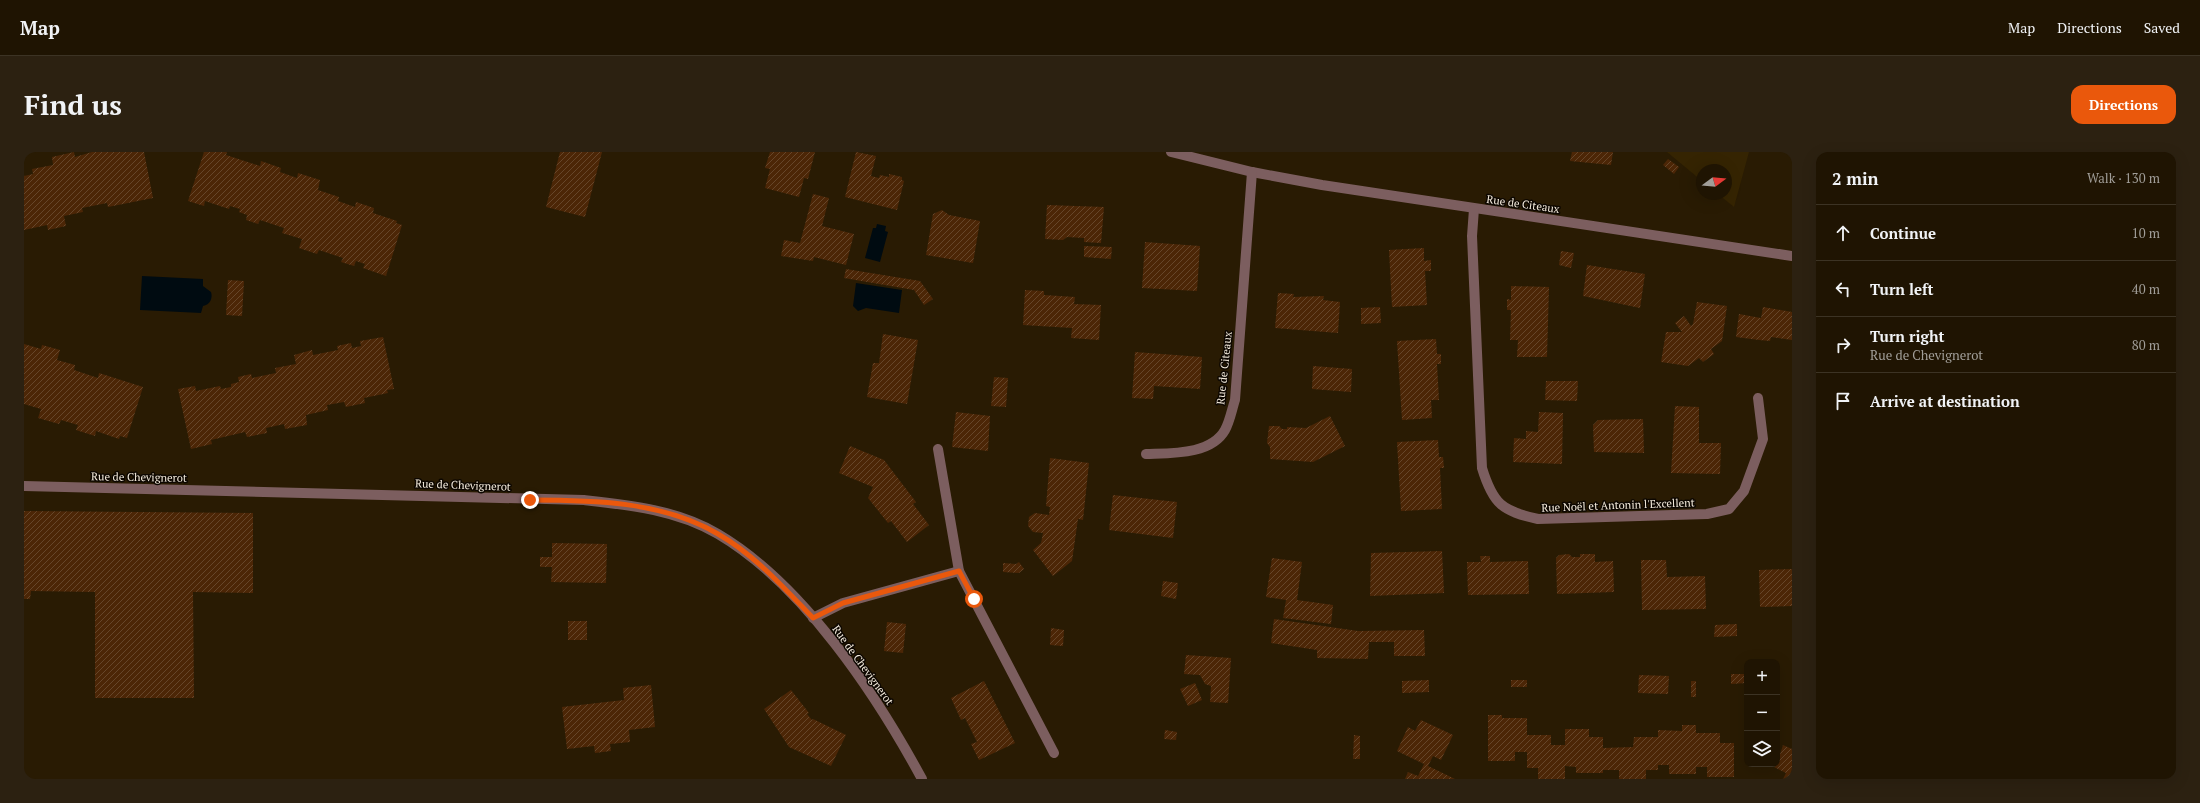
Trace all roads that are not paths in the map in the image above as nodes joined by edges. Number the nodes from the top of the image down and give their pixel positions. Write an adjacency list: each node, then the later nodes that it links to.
1 (1171, 152): 2 (street, Rue de Citeaux)
2 (1252, 172): 3 (street, Rue de Citeaux); 7 (street, Rue de Citeaux)
3 (1474, 208): 4 (street, Rue de Citeaux); 5 (street, Rue Noël et Antonin l'Excellent)
4 (1792, 256)
5 (1758, 398)
6 (938, 449): 9 (street)
7 (1146, 454)
8 (24, 486): 10 (street, Rue de Chevignerot)
9 (959, 571): 10 (street); 11 (street)
10 (813, 618): 12 (street, Rue de Chevignerot)
11 (1054, 753)
12 (922, 779)

